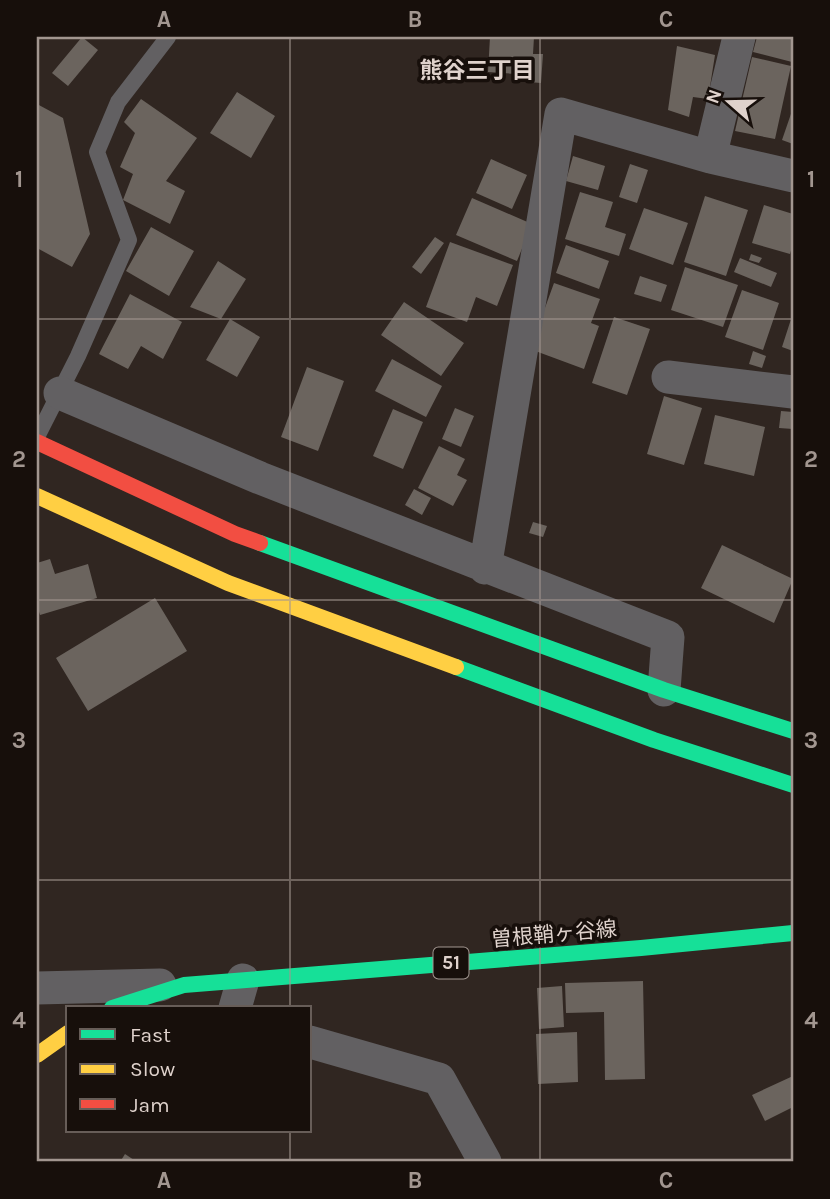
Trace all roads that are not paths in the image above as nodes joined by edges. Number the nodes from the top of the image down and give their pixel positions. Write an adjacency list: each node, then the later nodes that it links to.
1 (168, 37): 7 (lane)
2 (739, 37): 3 (street)
3 (710, 157): 4 (street); 11 (street)
4 (793, 176)
5 (668, 377): 6 (street)
6 (793, 392)
7 (60, 393): 8 (lane); 11 (street)
8 (37, 437)
9 (37, 442): 12 (street)
10 (37, 496): 14 (street)
11 (485, 568): 12 (street)
12 (664, 690): 13 (street)
13 (793, 731)
14 (793, 785)
15 (793, 933): 18 (street, 曽根鞘ヶ谷線 / 51)
16 (184, 985): 17 (street); 18 (street, 曽根鞘ヶ谷線 / 51); 19 (street, 曽根鞘ヶ谷線 / 51)
17 (37, 988)
18 (239, 994)
19 (118, 1006)
20 (66, 1034): 22 (street)
21 (312, 1043): 23 (street)
22 (37, 1055)
23 (485, 1162)

